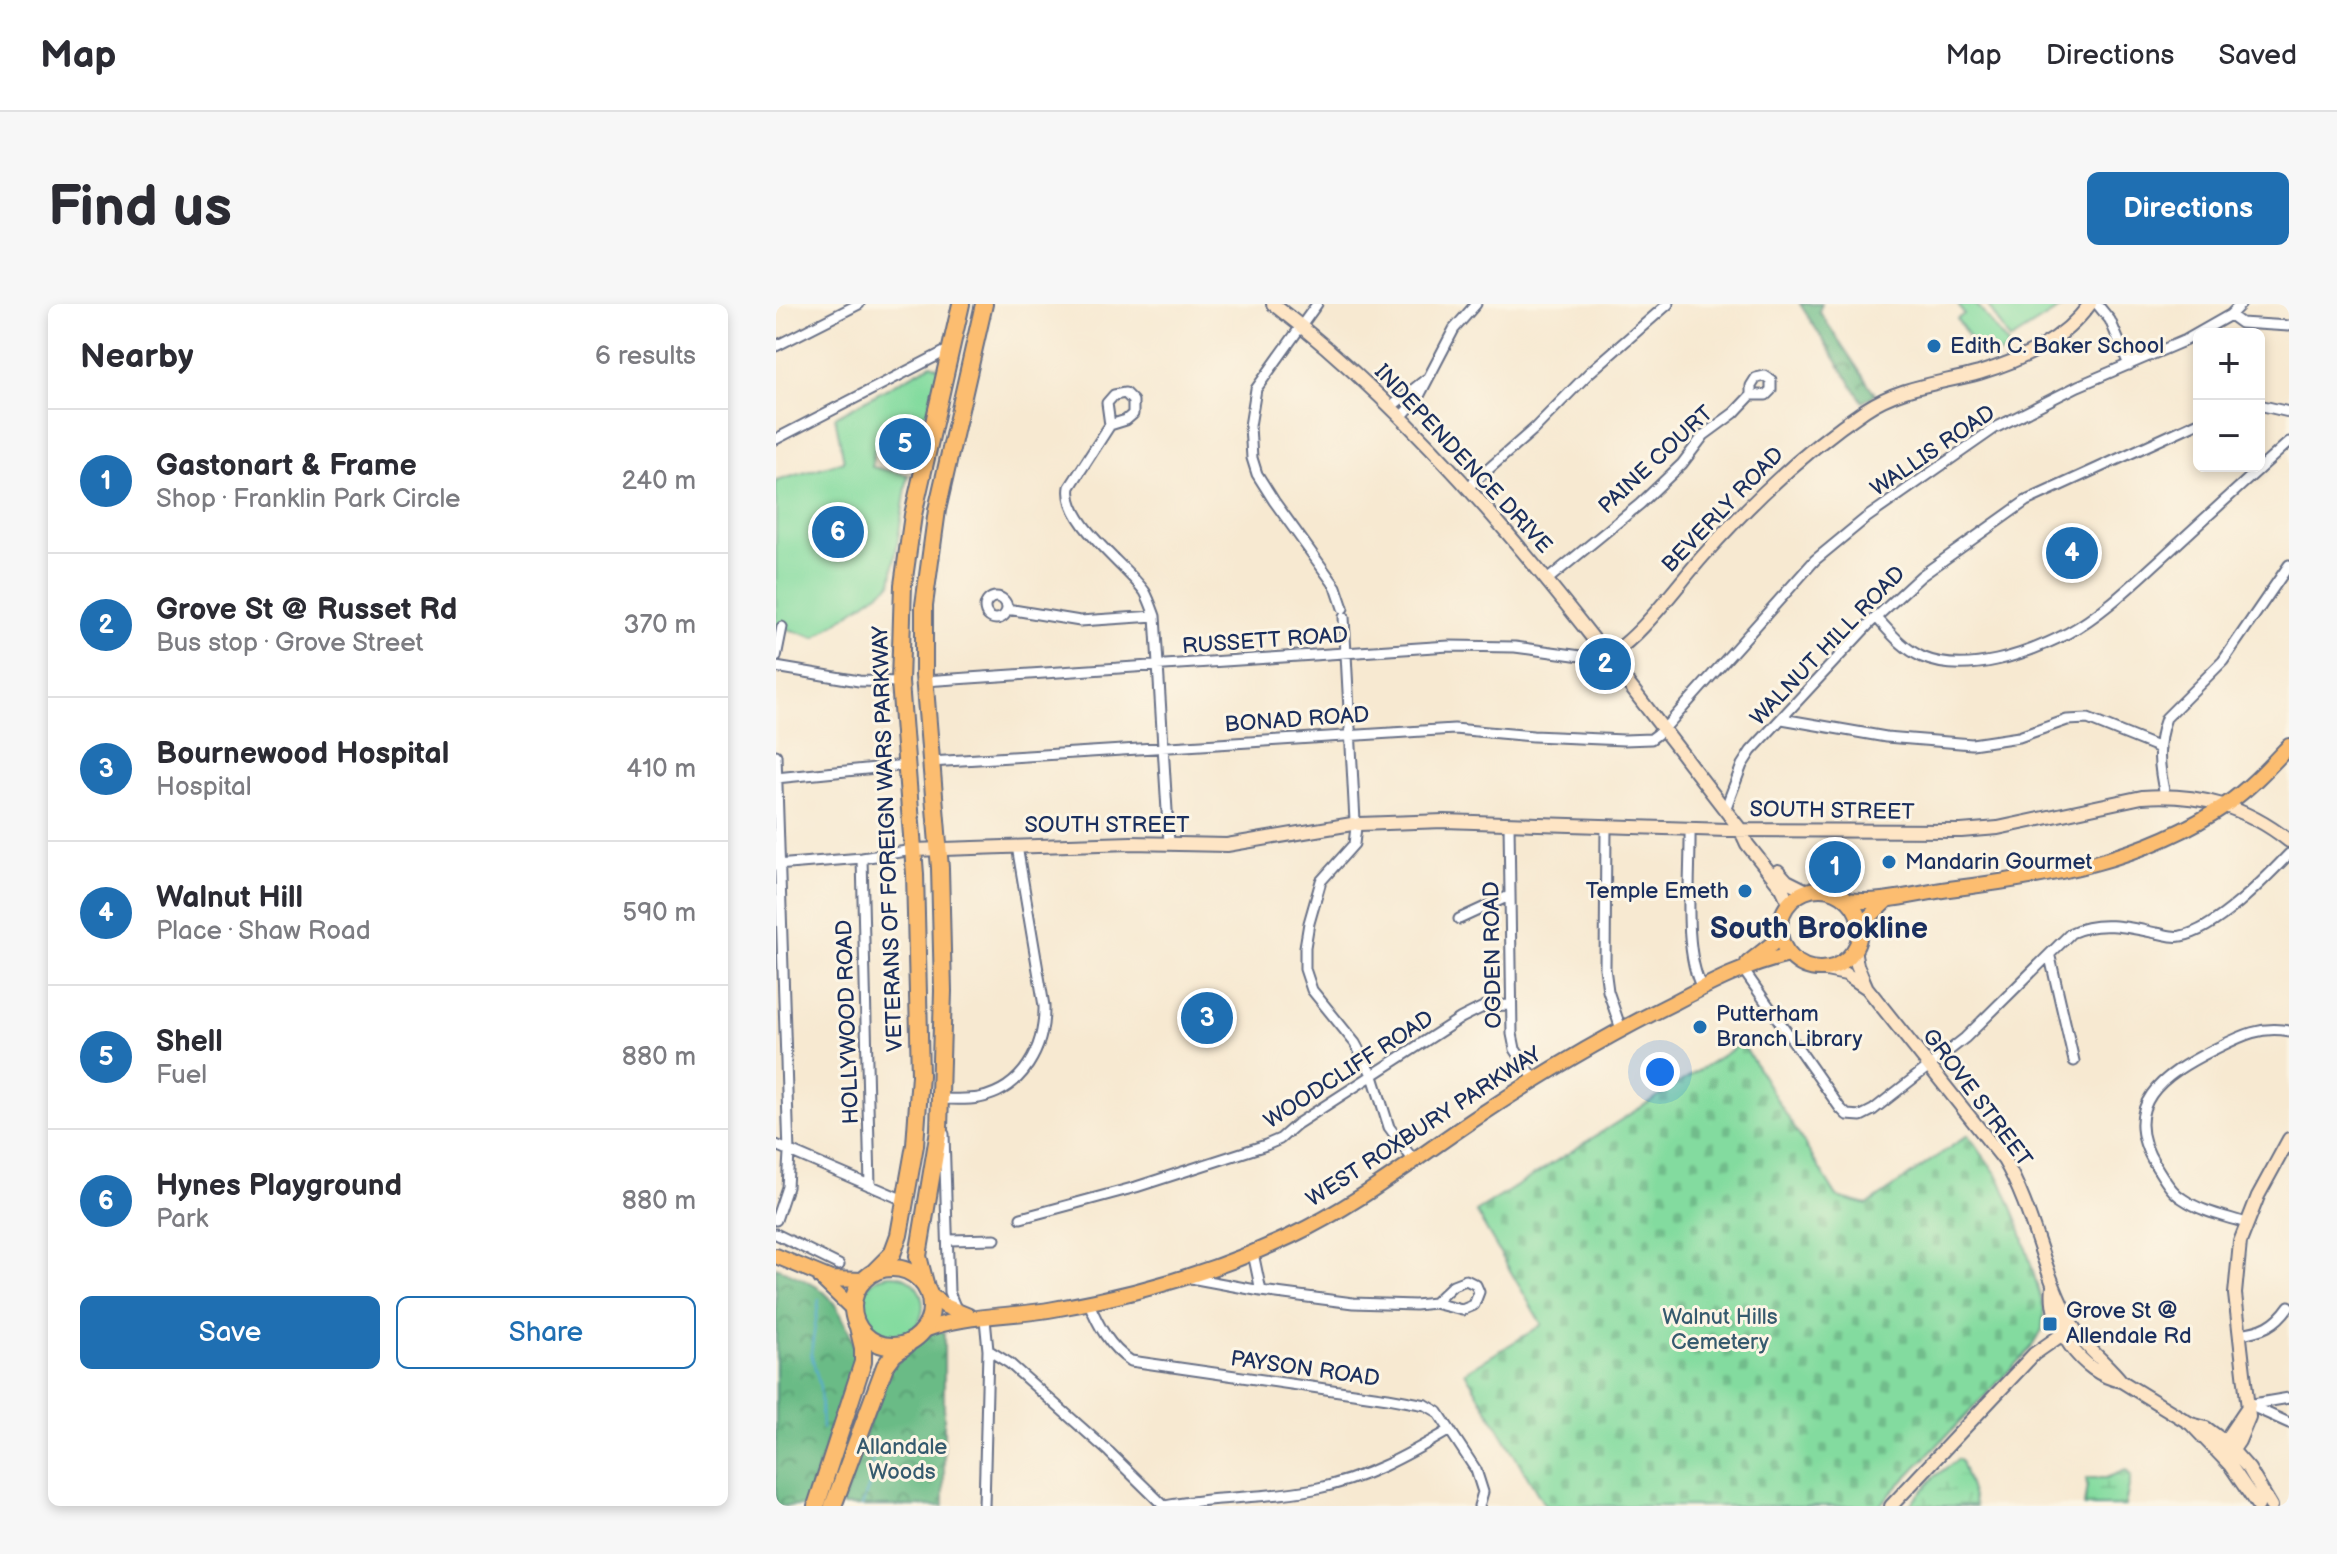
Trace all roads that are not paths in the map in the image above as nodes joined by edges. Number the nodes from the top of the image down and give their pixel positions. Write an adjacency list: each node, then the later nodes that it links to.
1 (859, 304): 14 (street)
2 (961, 304): 15 (highway, VETERANS OF FOREIGN WARS PARKWAY)
3 (984, 304): 19 (highway, VETERANS OF FOREIGN WARS PARKWAY)
4 (1273, 304): 12 (street, INDEPENDENCE DRIVE)
5 (1317, 304): 12 (street)
6 (1476, 304): 17 (street)
7 (1668, 304): 29 (street)
8 (2090, 304): 37 (street, BEVERLY ROAD)
9 (2097, 304): 16 (street)
10 (2241, 304): 11 (street, WALLIS ROAD)
11 (2230, 315): 13 (street); 16 (street, WALLIS ROAD)
12 (1302, 325): 21 (street, INDEPENDENCE DRIVE); 36 (street)
13 (2289, 326)
14 (776, 346)
15 (950, 349): 18 (highway, VETERANS OF FOREIGN WARS PARKWAY); 27 (street)
16 (2129, 365): 44 (street, WALLIS ROAD)
17 (1427, 378): 21 (street); 24 (street)
18 (941, 388): 19 (highway); 42 (highway, VETERANS OF FOREIGN WARS PARKWAY)
19 (963, 393): 41 (highway, VETERANS OF FOREIGN WARS PARKWAY)
20 (1751, 395): 31 (street, PAINE COURT)
21 (1392, 406): 24 (street, INDEPENDENCE DRIVE)
22 (2265, 406): 23 (street)
23 (2289, 412)
24 (1402, 416): 29 (street, INDEPENDENCE DRIVE)
25 (1110, 425): 33 (street)
26 (2193, 425): 34 (street, WALNUT HILL ROAD)
27 (776, 439)
28 (2289, 442): 34 (street)
29 (1467, 488): 31 (street, INDEPENDENCE DRIVE)
30 (2289, 565): 48 (street)
31 (1547, 580): 37 (street, INDEPENDENCE DRIVE)
32 (1007, 609): 33 (street)
33 (1155, 616): 39 (street)
34 (1876, 617): 43 (street, WALNUT HILL ROAD)
35 (782, 627): 38 (street)
36 (1347, 654): 37 (street, RUSSETT ROAD); 39 (street, RUSSETT ROAD); 45 (street)
37 (1607, 656): 44 (street)
38 (776, 657)
39 (1156, 666): 41 (street, RUSSETT ROAD); 47 (street)
40 (776, 667): 42 (street)
41 (924, 681): 50 (highway, VETERANS OF FOREIGN WARS PARKWAY)
42 (900, 682): 51 (highway, VETERANS OF FOREIGN WARS PARKWAY)
43 (1782, 719): 48 (street); 55 (street, WALNUT HILL ROAD)
44 (1663, 730): 45 (street, BONAD ROAD); 55 (street)
45 (1351, 734): 47 (street, BONAD ROAD); 57 (street)
46 (2289, 746): 54 (main road)
47 (1163, 747): 50 (street, BONAD ROAD); 62 (street)
48 (2160, 748): 53 (street)
49 (776, 755): 52 (street)
50 (930, 762): 64 (highway, VETERANS OF FOREIGN WARS PARKWAY)
51 (906, 765): 52 (street); 65 (highway, VETERANS OF FOREIGN WARS PARKWAY)
52 (777, 778): 68 (street)
53 (2165, 795): 54 (street, SOUTH STREET); 60 (street, SOUTH STREET)
54 (2226, 804): 61 (street, SOUTH STREET); 72 (main road)
55 (1725, 810): 60 (street)
56 (1509, 823): 57 (street, SOUTH STREET); 58 (street, SOUTH STREET); 70 (street, OGDEN ROAD)
57 (1356, 824): 62 (street, SOUTH STREET); 89 (street)
58 (1606, 826): 59 (street, SOUTH STREET); 85 (street)
59 (1690, 829): 60 (street, SOUTH STREET); 82 (street)
60 (1743, 833): 69 (street); 73 (street)
61 (2289, 841)
62 (1169, 843): 63 (street, SOUTH STREET)
63 (1017, 846): 64 (street, SOUTH STREET); 91 (street)
64 (937, 848): 65 (street, SOUTH STREET); 91 (highway, VETERANS OF FOREIGN WARS PARKWAY)
65 (913, 850): 67 (street, SOUTH STREET); 97 (highway, VETERANS OF FOREIGN WARS PARKWAY)
66 (2289, 854): 79 (street)
67 (862, 858): 68 (street, SOUTH STREET); 96 (street, HOLLYWOOD ROAD)
68 (778, 865): 94 (street)
69 (1807, 891): 71 (main road); 73 (main road)
70 (1509, 896): 74 (street); 84 (street, OGDEN ROAD)
71 (1847, 900): 72 (main road); 75 (main road)
72 (1887, 900): 75 (main road)
73 (1789, 903): 76 (main road)
74 (1459, 919)
75 (1860, 926): 77 (main road)
76 (1780, 934): 78 (main road); 80 (main road, WEST ROXBURY PARKWAY)
77 (1854, 949): 81 (main road); 83 (street, GROVE STREET)
78 (1790, 955): 80 (main road, WEST ROXBURY PARKWAY); 81 (main road)
79 (2050, 957): 87 (street); 88 (street)
80 (1742, 968): 82 (main road, WEST ROXBURY PARKWAY); 88 (street)
81 (1816, 968): 83 (street, GROVE STREET)
82 (1702, 988): 85 (main road, WEST ROXBURY PARKWAY)
83 (1867, 988): 88 (street, GROVE STREET)
84 (1509, 1005): 89 (street, WOODCLIFF ROAD); 90 (street, OGDEN ROAD)
85 (1621, 1029): 90 (main road, WEST ROXBURY PARKWAY)
86 (2289, 1031): 100 (street)
87 (2074, 1061)
88 (1929, 1066): 119 (street, GROVE STREET)
89 (1373, 1076): 95 (street); 98 (street, WOODCLIFF ROAD)
90 (1535, 1080): 95 (main road, WEST ROXBURY PARKWAY)
91 (941, 1099): 103 (street, VETERANS OF FOREIGN WARS PARKWAY); 110 (highway, VETERANS OF FOREIGN WARS PARKWAY)
92 (2289, 1139): 100 (street)
93 (776, 1145): 94 (street)
94 (788, 1149): 96 (street); 99 (street)
95 (1414, 1161): 104 (main road, WEST ROXBURY PARKWAY)
96 (870, 1186): 97 (street)
97 (906, 1201): 108 (highway, VETERANS OF FOREIGN WARS PARKWAY)
98 (1021, 1218)
99 (776, 1220)
100 (2246, 1223): 120 (street)
101 (776, 1234): 106 (street)
102 (995, 1239): 103 (street)
103 (949, 1240): 116 (street, VETERANS OF FOREIGN WARS PARKWAY)
104 (1253, 1253): 109 (main road, WEST ROXBURY PARKWAY); 111 (street)
105 (776, 1256): 107 (main road)
106 (839, 1265)
107 (818, 1276): 108 (main road); 115 (main road)
108 (869, 1276): 110 (highway); 115 (highway)
109 (1184, 1277): 111 (street); 112 (main road, WEST ROXBURY PARKWAY)
110 (928, 1291): 116 (main road, WEST ROXBURY PARKWAY); 121 (highway)
111 (1261, 1291): 113 (street)
112 (1089, 1303): 117 (main road, WEST ROXBURY PARKWAY); 126 (street, PAYSON ROAD)
113 (1434, 1303): 113 (street)
114 (2289, 1306): 120 (street)
115 (853, 1309): 118 (highway)
116 (959, 1313): 117 (main road, WEST ROXBURY PARKWAY)
117 (981, 1318): 121 (main road, WEST ROXBURY PARKWAY); 122 (street)
118 (858, 1326): 121 (highway); 128 (highway)
119 (2067, 1333): 127 (street, GROVE STREET); 133 (street)
120 (2239, 1334): 124 (street)
121 (918, 1335): 129 (highway)
122 (988, 1350): 130 (street); 131 (street)
123 (2289, 1398): 124 (street)
124 (2249, 1405): 125 (street); 127 (street)
125 (2289, 1423)
126 (1450, 1430): 131 (street); 132 (street, PAYSON ROAD)
127 (2226, 1450): 134 (street); 135 (street)
128 (816, 1506)
129 (833, 1506)
130 (984, 1506)
131 (1164, 1506)
132 (1479, 1506)
133 (1891, 1506)
134 (2258, 1506)
135 (2271, 1506)

